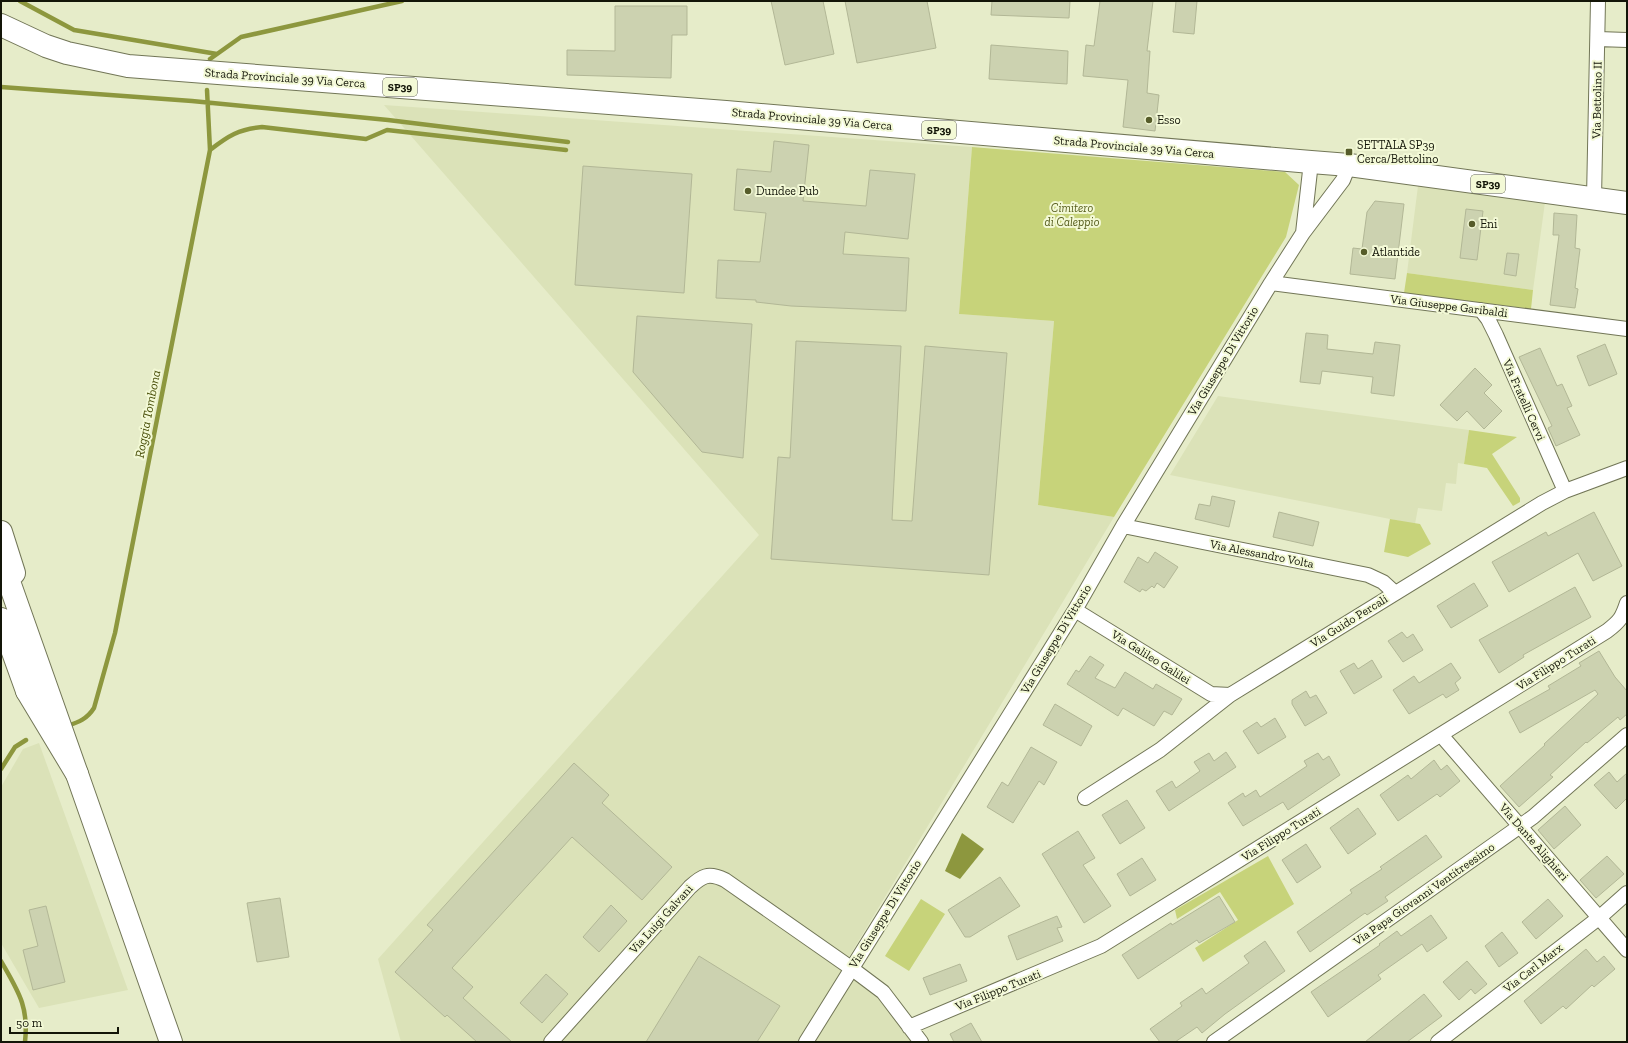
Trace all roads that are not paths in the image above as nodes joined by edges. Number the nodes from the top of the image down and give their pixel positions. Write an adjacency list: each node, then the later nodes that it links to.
1 (1598, 1): 3 (street, Via Bettolino II)
2 (1, 25): 5 (main road, Strada Provinciale 39 Via Cerca / SP39)
3 (1598, 39): 4 (street); 7 (street, Via Bettolino II)
4 (1627, 40)
5 (1311, 162): 6 (main road, Strada Provinciale 39 Via Cerca / SP39); 9 (street, Via Giuseppe Di Vittorio)
6 (1349, 165): 7 (main road, Strada Provinciale 39 Via Cerca / SP39); 9 (street, Via Giuseppe Di Vittorio)
7 (1594, 198): 8 (main road, Strada Provinciale 39 Via Cerca / SP39)
8 (1627, 203)
9 (1303, 233): 10 (street, Via Giuseppe Di Vittorio)
10 (1271, 283): 11 (street, Via Giuseppe Garibaldi); 15 (street, Via Giuseppe Di Vittorio)
11 (1481, 310): 12 (street, Via Giuseppe Garibaldi); 14 (street, Via Fratelli Cervi)
12 (1627, 329)
13 (1627, 468): 14 (street, Via Guido Percali)
14 (1565, 491): 18 (street, Via Guido Percali)
15 (1123, 526): 18 (street, Via Alessandro Volta); 20 (street, Via Giuseppe Di Vittorio)
16 (1, 532): 25 (main road)
17 (1, 559): 25 (main road)
18 (1395, 593): 24 (street, Via Guido Percali)
19 (1627, 603): 26 (street, Via Filippo Turati)
20 (1075, 610): 24 (street, Via Galileo Galilei); 34 (street, Via Giuseppe Di Vittorio)
21 (1, 619): 23 (main road)
22 (1, 644): 23 (main road)
23 (27, 691): 28 (main road)
24 (1230, 695): 29 (street, Via Guido Percali)
25 (60, 724): 28 (main road)
26 (1441, 735): 30 (street, Via Dante Alighieri); 35 (street, Via Filippo Turati)
27 (1627, 735): 30 (street, Via Papa Giovanni Ventitreesimo)
28 (77, 774): 36 (main road)
29 (1085, 798)
30 (1520, 826): 32 (street, Via Dante Alighieri); 40 (street, Via Papa Giovanni Ventitreesimo)
31 (1627, 893): 32 (street, Via Carl Marx)
32 (1600, 917): 33 (street, Via Dante Alighieri); 41 (street, Via Carl Marx)
33 (1627, 950)
34 (851, 968): 35 (street); 37 (street, Via Luigi Galvani); 38 (street, Via Giuseppe Di Vittorio)
35 (909, 1026): 39 (street)
36 (171, 1042)
37 (551, 1042)
38 (806, 1042)
39 (922, 1042)
40 (1214, 1042)
41 (1438, 1042)

